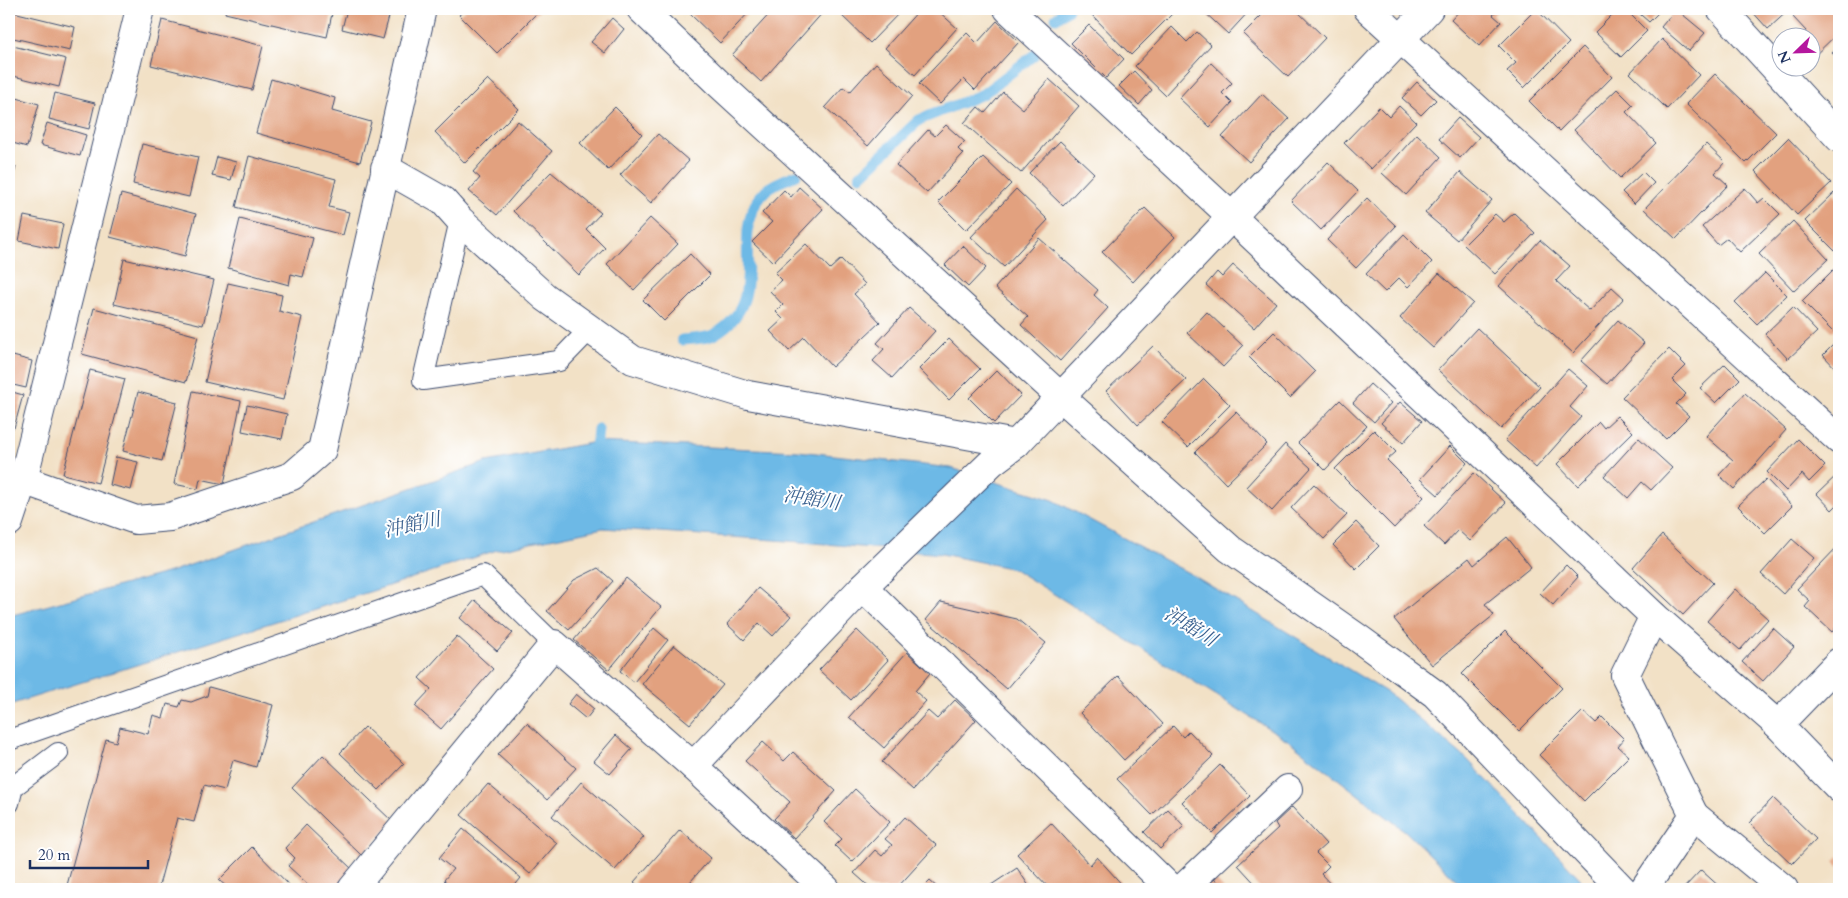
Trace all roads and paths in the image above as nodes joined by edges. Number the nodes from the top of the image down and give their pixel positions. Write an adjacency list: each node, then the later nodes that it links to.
1 (140, 9): 17 (street)
2 (422, 9): 10 (street)
3 (641, 9): 14 (street)
4 (1008, 9): 11 (street)
5 (1368, 9): 8 (street)
6 (1429, 9): 8 (street)
7 (1722, 9): 9 (street)
8 (1401, 39): 11 (street); 15 (street)
9 (1839, 138)
10 (385, 168): 12 (street); 17 (street)
11 (1232, 217): 14 (street); 20 (street)
12 (460, 220): 13 (street); 13 (lane)
13 (590, 329): 16 (street)
14 (1061, 397): 16 (street); 35 (street)
15 (1839, 440)
16 (1016, 444): 19 (street)
17 (16, 478): 18 (street)
18 (9, 522)
19 (863, 587): 26 (street); 33 (street)
20 (1654, 616): 23 (street); 30 (street)
21 (554, 644): 24 (lane); 26 (street); 31 (street)
22 (1839, 662): 23 (street)
23 (1778, 725): 27 (street)
24 (9, 740)
25 (58, 753): 29 (lane)
26 (694, 766): 32 (street)
27 (1839, 788)
28 (1288, 789): 34 (street)
29 (9, 803)
30 (1694, 815): 36 (street); 37 (street)
31 (352, 889)
32 (826, 889)
33 (1171, 889)
34 (1182, 889)
35 (1622, 889)
36 (1644, 889)
37 (1784, 889)

